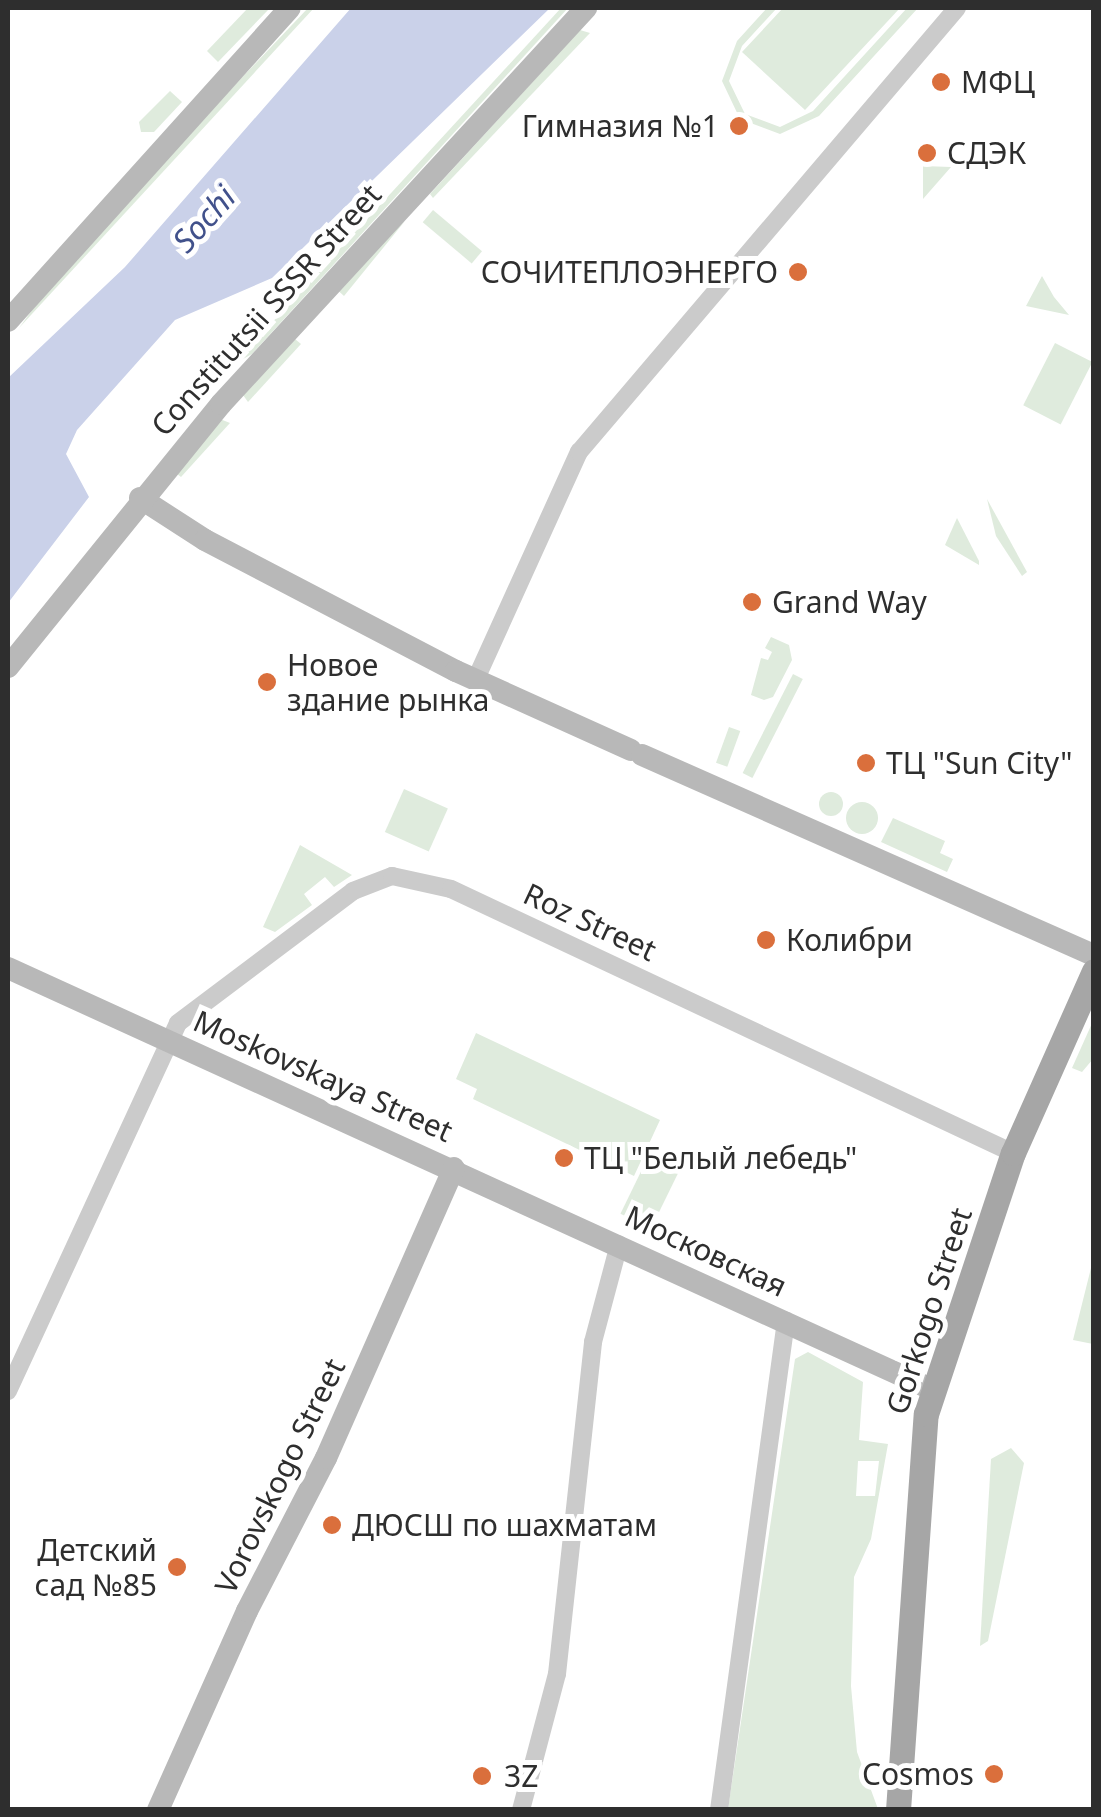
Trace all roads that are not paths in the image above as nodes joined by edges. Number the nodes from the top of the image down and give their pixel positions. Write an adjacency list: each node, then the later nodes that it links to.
1 (290, 8): 4 (street)
2 (586, 8): 5 (street, Constitutsii SSSR Street)
3 (958, 8): 7 (street)
4 (8, 320)
5 (140, 498): 6 (street, Constitutsii SSSR Street); 7 (street)
6 (8, 666)
7 (475, 681): 8 (street)
8 (1094, 956)
9 (12, 966): 11 (street, Moskovskaya Street)
10 (1094, 971): 12 (main road, Gorkogo Street)
11 (168, 1038): 12 (street, Roz Street); 13 (street, Moskovskaya Street); 17 (street, Roz Street)
12 (1014, 1152): 16 (main road, Gorkogo Street)
13 (454, 1168): 14 (street, Московская); 18 (street, Vorovskogo Street)
14 (619, 1244): 15 (street, Московская); 19 (street)
15 (786, 1322): 16 (street, Московская); 20 (street)
16 (933, 1390): 21 (main road, Gorkogo Street)
17 (8, 1391)
18 (158, 1810)
19 (521, 1810)
20 (720, 1810)
21 (898, 1810)

